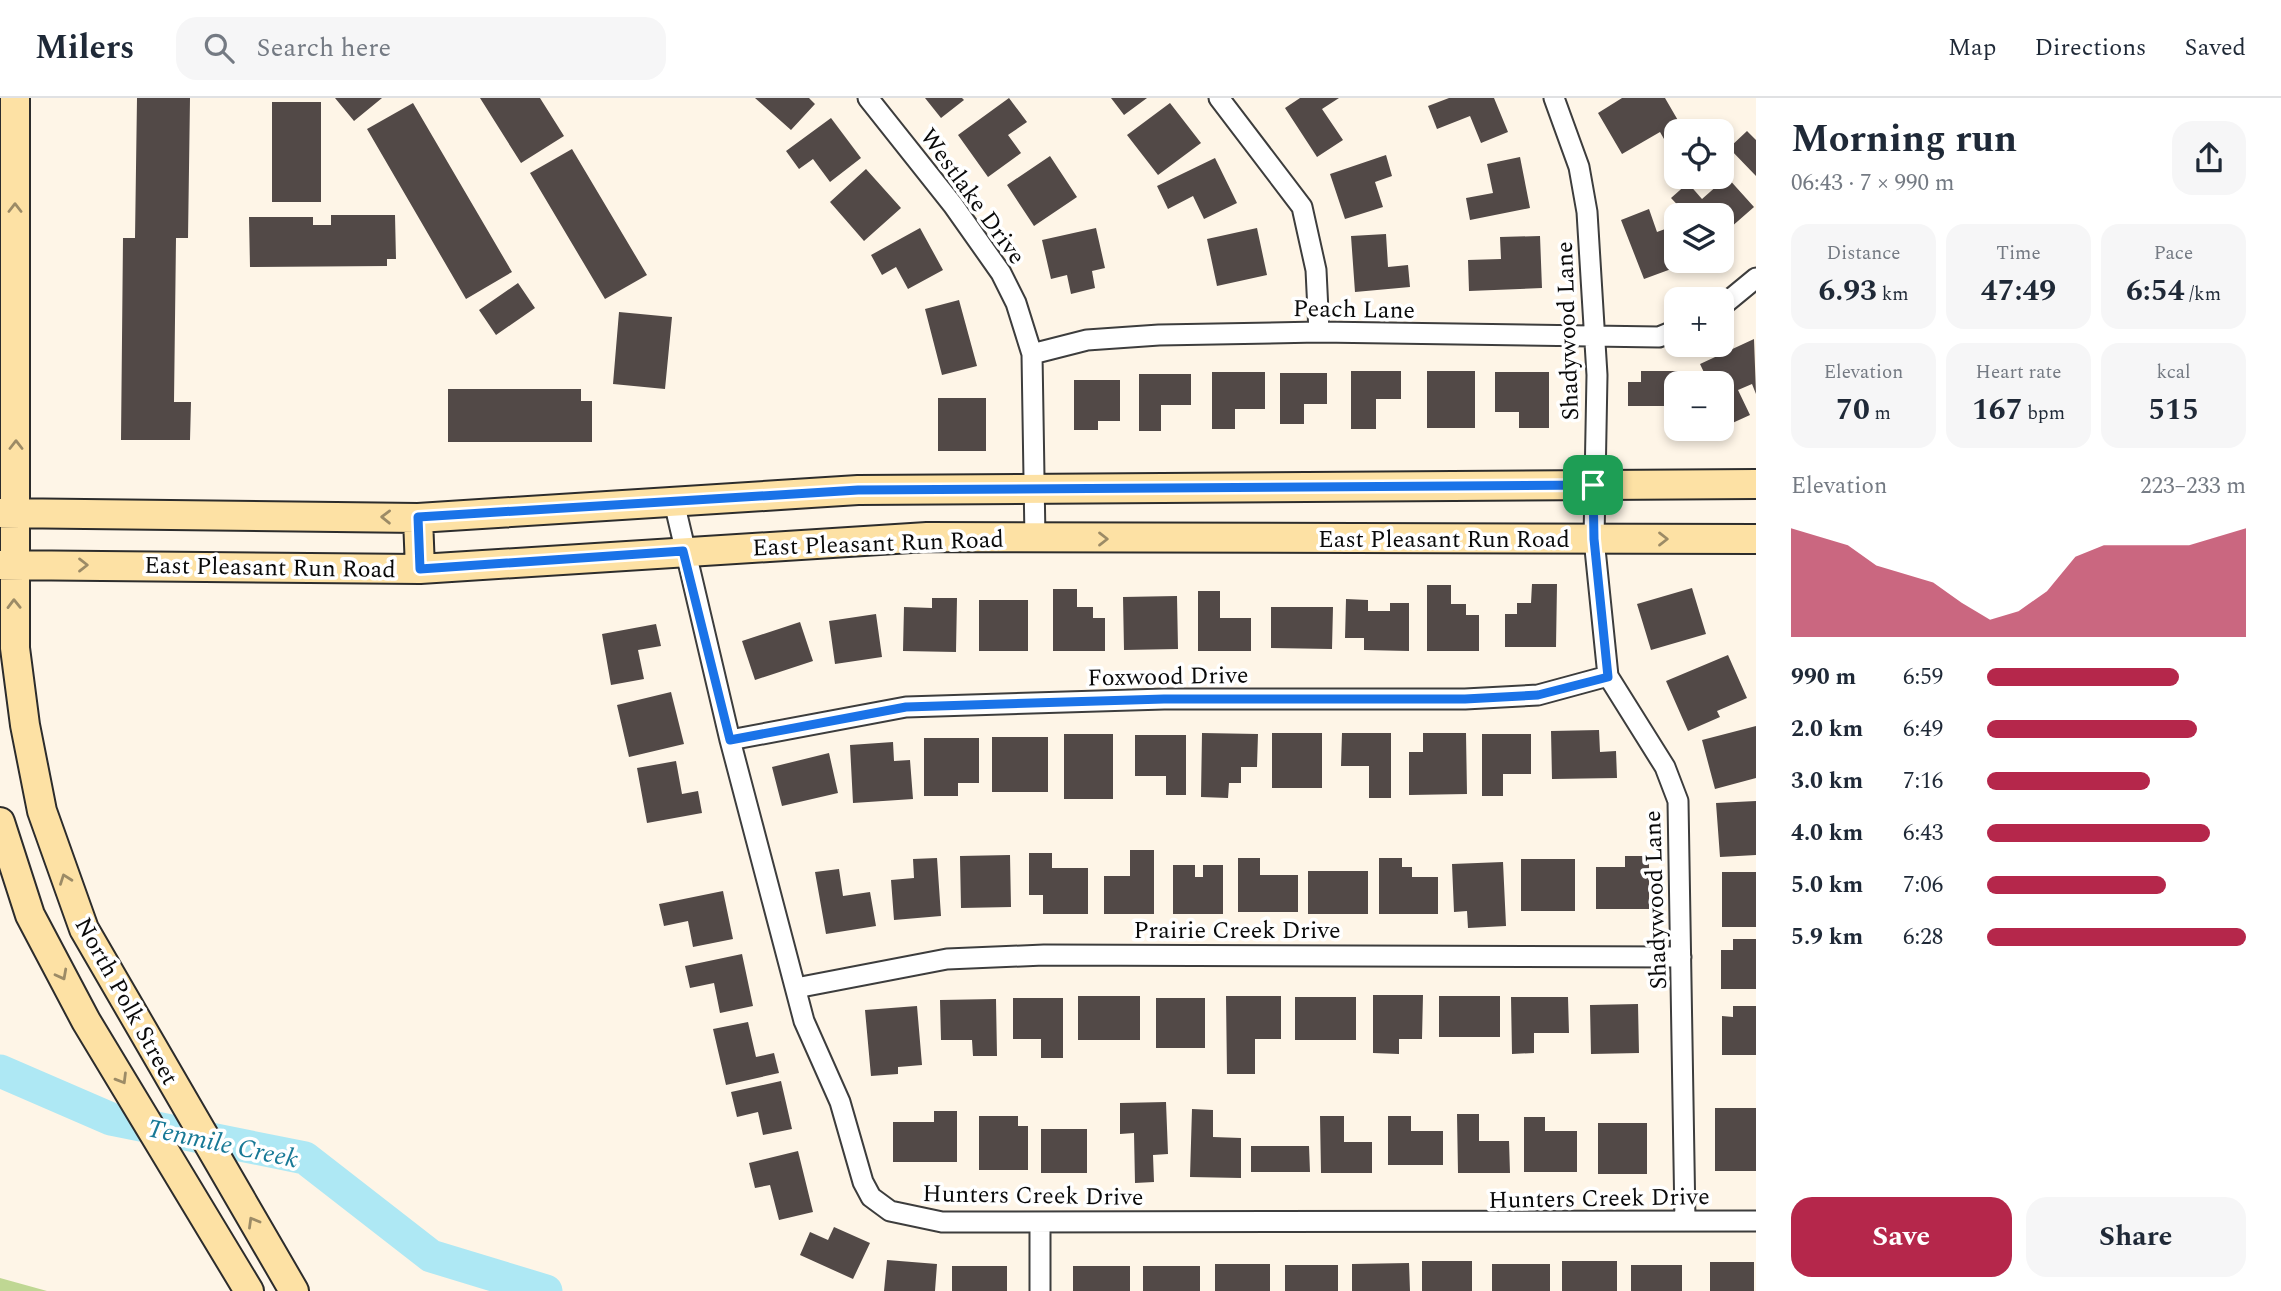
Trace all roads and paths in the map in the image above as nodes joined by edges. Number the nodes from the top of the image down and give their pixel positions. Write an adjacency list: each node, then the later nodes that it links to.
1 (15, 98): 5 (main road, North Polk Street, one-way to 1)
2 (868, 98): 11 (street, Westlake Drive)
3 (1219, 98): 8 (street)
4 (1555, 99): 10 (street, Shadywood Lane)
5 (8, 276): 16 (main road, North Polk Street, one-way to 5)
6 (1756, 278): 7 (street)
7 (1734, 296)
8 (1319, 332): 10 (street, Peach Lane); 11 (street, Peach Lane)
9 (1664, 335): 10 (street, Peach Lane)
10 (1594, 336): 13 (street, Shadywood Lane)
11 (1032, 354): 14 (street, Westlake Drive)
12 (1756, 484): 13 (main road, East Pleasant Run Road)
13 (1593, 485): 14 (main road, East Pleasant Run Road); 19 (street, Shadywood Lane)
14 (1035, 489): 15 (main road, East Pleasant Run Road); 18 (street, Westlake Drive)
15 (674, 502): 17 (main road, East Pleasant Run Road); 21 (street, Hunters Creek Drive)
16 (8, 513): 17 (main road, East Pleasant Run Road, one-way to 16); 22 (main road, North Polk Street)
17 (418, 517): 23 (main road)
18 (1035, 539): 19 (main road, East Pleasant Run Road, one-way to 19); 21 (main road, East Pleasant Run Road)
19 (1594, 539): 20 (main road, East Pleasant Run Road, one-way to 20); 24 (street, Shadywood Lane)
20 (1756, 539)
21 (683, 551): 23 (main road, East Pleasant Run Road); 25 (street, Hunters Creek Drive)
22 (7, 565): 23 (main road, East Pleasant Run Road, one-way to 23); 32 (main road, North Polk Street, one-way to 22)
23 (420, 569)
24 (1608, 677): 25 (street, Foxwood Drive); 27 (street, Shadywood Lane)
25 (730, 740): 28 (street, Hunters Creek Drive)
26 (0, 821): 33 (main road, North Polk Street, one-way to 33)
27 (1681, 957): 28 (street, Prairie Creek Drive); 29 (street, Shadywood Lane)
28 (796, 988): 31 (street, Hunters Creek Drive)
29 (1685, 1221): 30 (street, Hunters Creek Drive); 31 (street, Hunters Creek Drive)
30 (1756, 1221)
31 (1040, 1222): 34 (street)
32 (291, 1286)
33 (249, 1291)
34 (1040, 1291)

